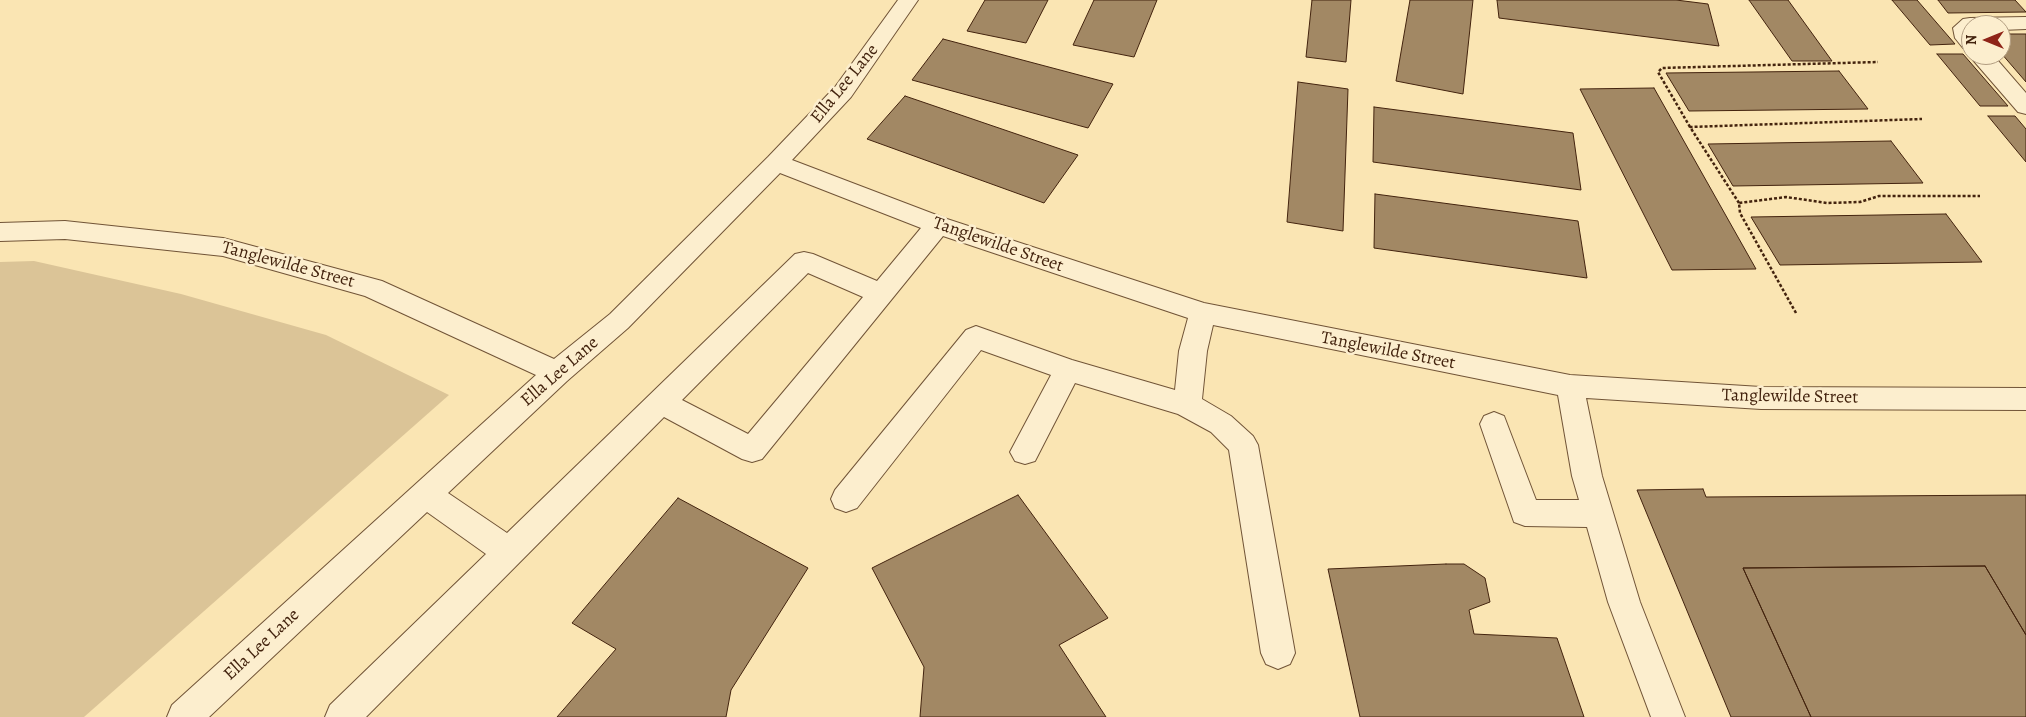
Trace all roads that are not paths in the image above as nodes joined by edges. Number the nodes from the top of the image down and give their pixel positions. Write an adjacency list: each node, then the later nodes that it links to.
1 (908, 0): 6 (street, Ella Lee Lane)
2 (2011, 23): 3 (street)
3 (2026, 23)
4 (1990, 65): 5 (street)
5 (2026, 107)
6 (776, 163): 7 (street, Tanglewilde Street); 12 (street, Ella Lee Lane)
7 (938, 225): 9 (street); 10 (street, Tanglewilde Street)
8 (0, 232): 12 (street, Tanglewilde Street)
9 (882, 294): 15 (street); 15 (street)
10 (1203, 313): 13 (street, Tanglewilde Street); 16 (street)
11 (1068, 370): 16 (street); 18 (street); 20 (street)
12 (557, 373): 19 (street, Ella Lee Lane)
13 (1570, 386): 14 (street, Tanglewilde Street); 21 (street)
14 (2026, 399)
15 (661, 402): 22 (street)
16 (1187, 404): 23 (street)
17 (1494, 424): 21 (street)
18 (1025, 452)
19 (426, 494): 22 (street); 24 (street, Ella Lee Lane)
20 (846, 499)
21 (1598, 514): 26 (street)
22 (509, 552): 25 (street)
23 (1278, 653)
24 (184, 717)
25 (342, 717)
26 (1668, 717)

